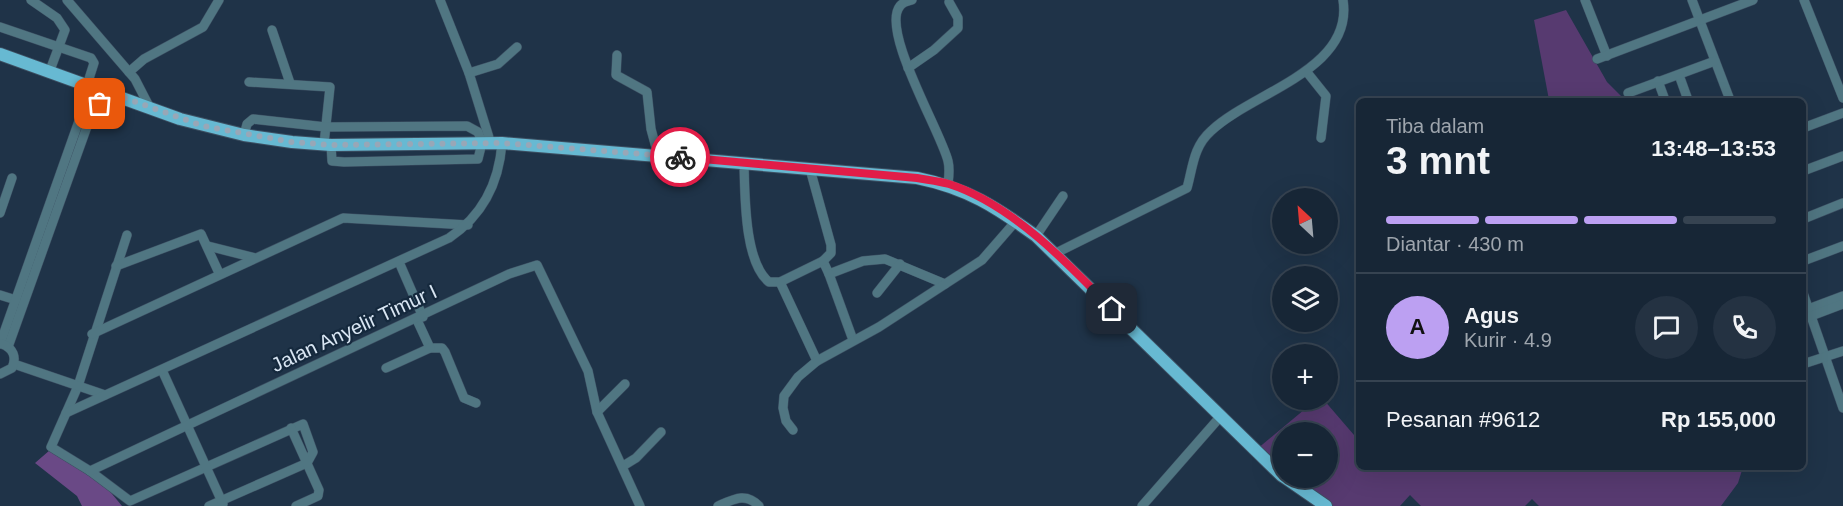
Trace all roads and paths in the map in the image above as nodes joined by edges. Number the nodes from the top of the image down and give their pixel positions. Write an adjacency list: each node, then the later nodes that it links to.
1 (31, 0): 15 (street)
2 (67, 0): 24 (street)
3 (219, 0): 24 (street)
4 (440, 0): 26 (street)
5 (912, 0): 22 (street)
6 (1343, 0): 23 (street)
7 (1585, 0): 19 (street)
8 (1692, 0): 12 (street)
9 (1753, 0): 12 (street)
10 (1804, 0): 37 (street)
11 (949, 2): 22 (street)
12 (1700, 21): 19 (street); 21 (street)
13 (0, 27): 15 (street)
14 (272, 30): 31 (street)
15 (59, 46): 25 (street); 30 (street)
16 (517, 46): 26 (street)
17 (0, 54): 25 (main road)
18 (618, 56): 47 (street)
19 (1607, 56): 20 (street)
20 (1597, 59)
21 (1715, 61): 27 (street); 36 (street)
22 (908, 68): 53 (street)
23 (1306, 71): 44 (street); 64 (street)
24 (129, 72): 39 (street)
25 (49, 73): 30 (main road)
26 (469, 73): 45 (street)
27 (1679, 75): 28 (street); 35 (street)
28 (1658, 81): 32 (street); 34 (street)
29 (249, 82): 31 (street)
30 (83, 83): 33 (main road); 38 (street)
31 (290, 83): 41 (street)
32 (1628, 93)
33 (114, 95): 38 (street); 39 (main road)
34 (1664, 98)
35 (1687, 98)
36 (1729, 98)
37 (1843, 98)
38 (90, 105): 78 (street); 84 (street)
39 (150, 108): 43 (main road)
40 (1843, 113): 42 (street)
41 (326, 127): 43 (street); 45 (street); 46 (street)
42 (1806, 127)
43 (244, 135): 46 (main road)
44 (1321, 138)
45 (492, 143): 46 (main road); 47 (main road); 59 (street)
46 (328, 144)
47 (658, 156): 49 (main road)
48 (1843, 156): 51 (street)
49 (744, 164): 50 (main road); 73 (street)
50 (810, 169): 53 (main road); 67 (street)
51 (1806, 170)
52 (12, 178): 56 (street)
53 (948, 184): 58 (main road)
54 (1063, 196): 61 (street)
55 (1843, 203): 57 (street)
56 (0, 213)
57 (1806, 218)
58 (1016, 221): 61 (main road); 74 (street)
59 (468, 225): 65 (street); 68 (street)
60 (127, 235): 70 (street)
61 (1036, 236): 64 (main road)
62 (208, 246): 65 (street); 70 (street); 71 (street)
63 (1843, 246): 66 (street)
64 (1056, 253): 102 (main road)
65 (255, 258): 71 (street)
66 (1806, 260)
67 (823, 261): 72 (street); 73 (street)
68 (399, 262): 81 (street); 92 (street)
69 (900, 264): 72 (street); 74 (street); 75 (street)
70 (116, 266): 82 (street)
71 (219, 273): 82 (street)
72 (830, 274): 83 (street)
73 (780, 282): 88 (street)
74 (945, 284): 83 (street)
75 (877, 293)
76 (0, 295): 78 (street)
77 (1843, 296): 80 (street)
78 (16, 300): 84 (street)
79 (1843, 304): 80 (street)
80 (1807, 314): 87 (street)
81 (420, 318): 85 (street); 100 (street, Jalan Anyelir Timur I); 103 (street, Jalan Anyelir Timur I)
82 (92, 334): 95 (street)
83 (853, 340): 88 (street)
84 (3, 345): 89 (street)
85 (430, 348): 91 (street); 98 (street)
86 (1843, 351): 87 (street)
87 (1826, 357): 90 (street); 96 (street)
88 (817, 361): 105 (street)
89 (14, 363): 93 (street); 95 (street)
90 (1806, 363)
91 (386, 368)
92 (162, 370): 97 (street); 103 (street)
93 (0, 374)
94 (625, 384): 100 (street)
95 (78, 386): 97 (street); 101 (street)
96 (1840, 388): 99 (street)
97 (105, 395): 101 (street)
98 (476, 403)
99 (1843, 408)
100 (597, 412): 108 (street)
101 (66, 413): 111 (street)
102 (1220, 417): 109 (main road); 119 (street)
103 (187, 426): 110 (street); 111 (street, Jalan Anyelir Timur I)
104 (291, 428): 107 (street); 107 (street); 110 (street)
105 (793, 430)
106 (661, 432): 108 (street)
107 (307, 463): 113 (street); 115 (street)
108 (623, 466): 116 (street)
109 (1272, 466)
110 (207, 467): 111 (street); 113 (street)
111 (90, 471)
112 (1300, 488): 120 (main road)
113 (223, 503): 114 (street)
114 (209, 506)
115 (296, 506)
116 (640, 506)
117 (718, 506): 118 (street)
118 (759, 506)
119 (1142, 506)
120 (1326, 506)

